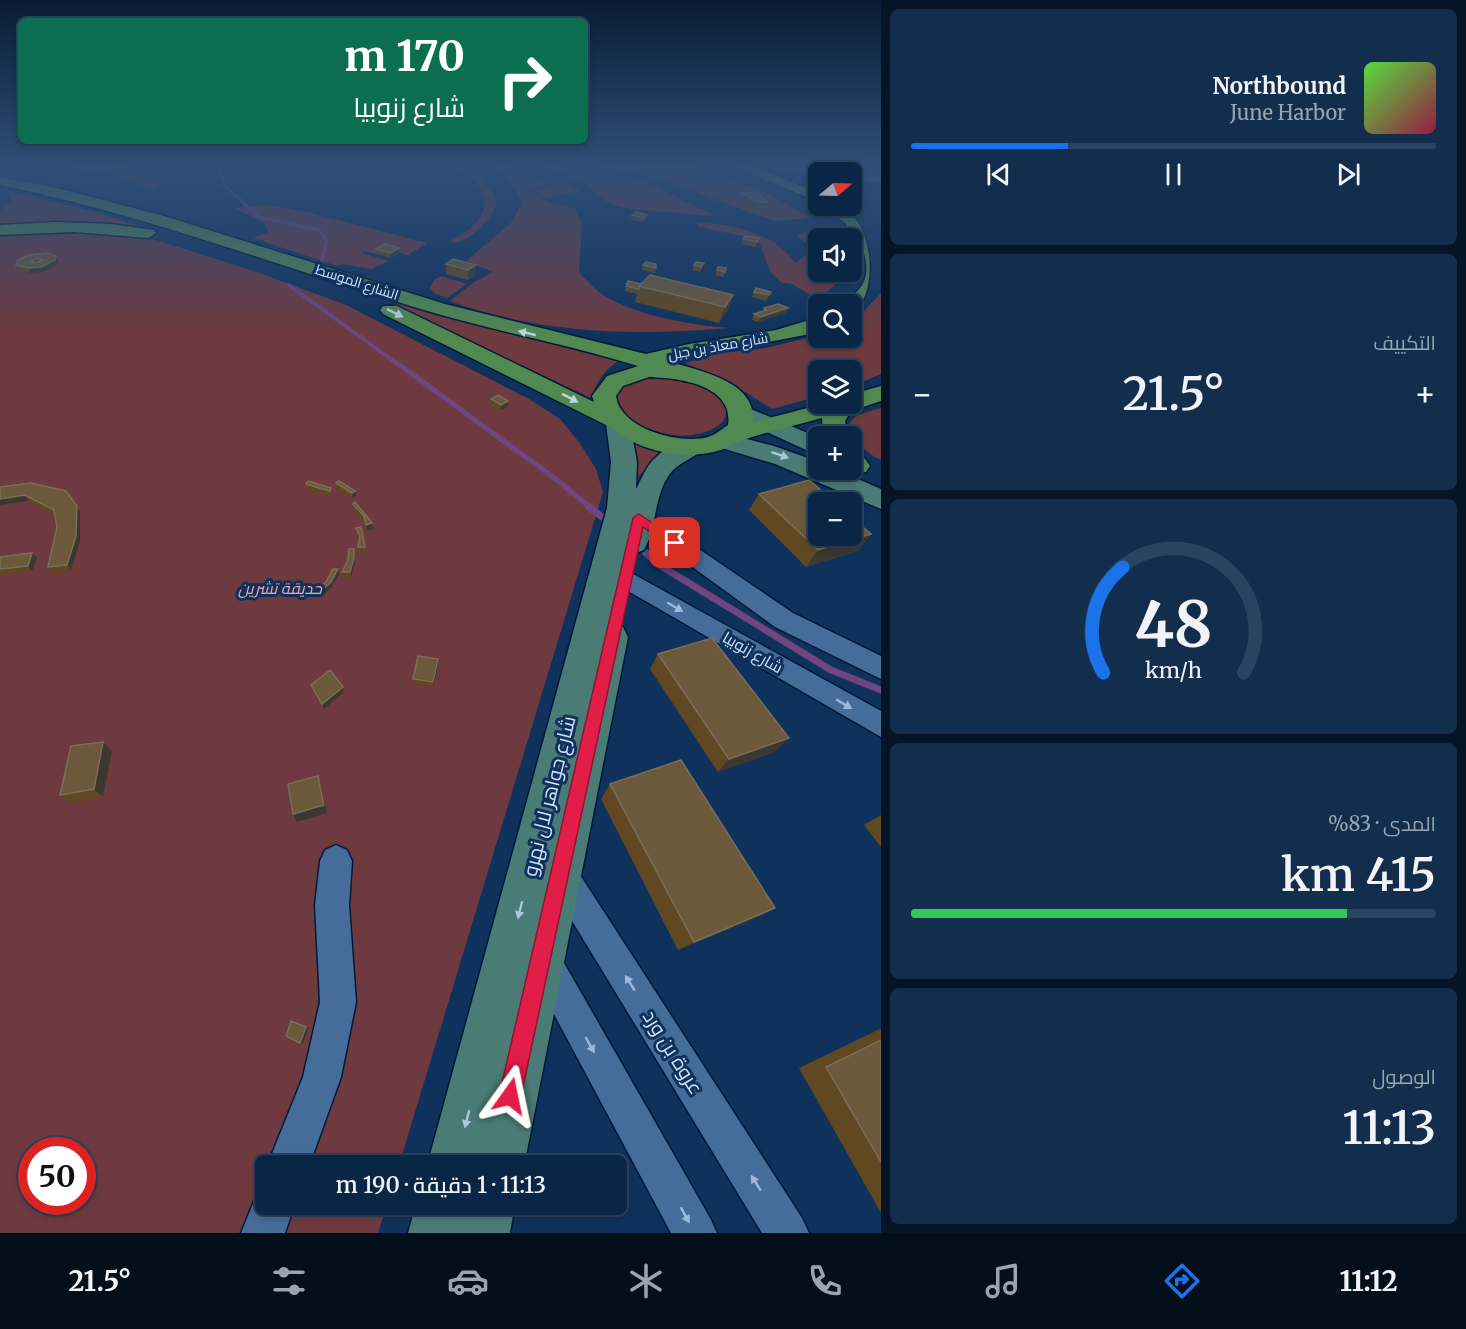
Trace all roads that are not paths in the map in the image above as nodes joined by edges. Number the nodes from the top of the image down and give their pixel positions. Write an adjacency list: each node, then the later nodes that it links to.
1 (150, 224): 6 (main road, الشارع الموسط)
2 (156, 224): 6 (main road, الشارع الموسط)
3 (171, 224): 6 (main road)
4 (855, 224): 7 (main road)
5 (0, 230): 6 (main road)
6 (184, 233): 10 (main road, الشارع الموسط, one-way to 6); 19 (main road, الشارع الموسط, one-way to 19)
7 (877, 280): 8 (main road)
8 (862, 297)
9 (808, 326): 11 (main road, شارع معاذ بن جبل)
10 (585, 344): 11 (main road); 12 (main road, الشارع الموسط)
11 (703, 347): 12 (main road, شارع معاذ بن جبل)
12 (645, 362): 13 (main road, الشارع الموسط); 14 (main road, شارع معاذ بن جبل)
13 (680, 372): 14 (main road); 17 (main road)
14 (620, 377): 19 (main road)
15 (881, 393): 16 (main road)
16 (862, 399)
17 (742, 412): 20 (main road); 21 (main road)
18 (813, 414): 20 (main road)
19 (616, 422): 21 (main road, الشارع الموسط); 32 (main road, شارع جواهر لال نهرو, one-way to 32)
20 (772, 426): 21 (main road); 22 (main road)
21 (716, 441): 23 (main road, one-way to 23); 24 (main road, شارع جواهر لال نهرو)
22 (808, 443)
23 (881, 500)
24 (639, 518): 25 (main road, شارع جواهر لال نهرو); 26 (street)
25 (624, 578): 27 (street, شارع زنوبيا, one-way to 27); 29 (main road, شارع جواهر لال نهرو)
26 (881, 668)
27 (881, 725)
28 (336, 861): 31 (street)
29 (560, 871): 30 (main road, شارع جواهر لال نهرو); 41 (street, عروة بن ورد, one-way to 29)
30 (541, 957): 33 (main road, شارع جواهر لال نهرو); 40 (street, one-way to 40)
31 (292, 1155)
32 (458, 1155)
33 (497, 1155)
34 (270, 1215): 37 (street)
35 (443, 1215): 38 (main road)
36 (484, 1215): 39 (main road)
37 (263, 1233)
38 (438, 1233)
39 (480, 1233)
40 (695, 1233)
41 (787, 1233)

